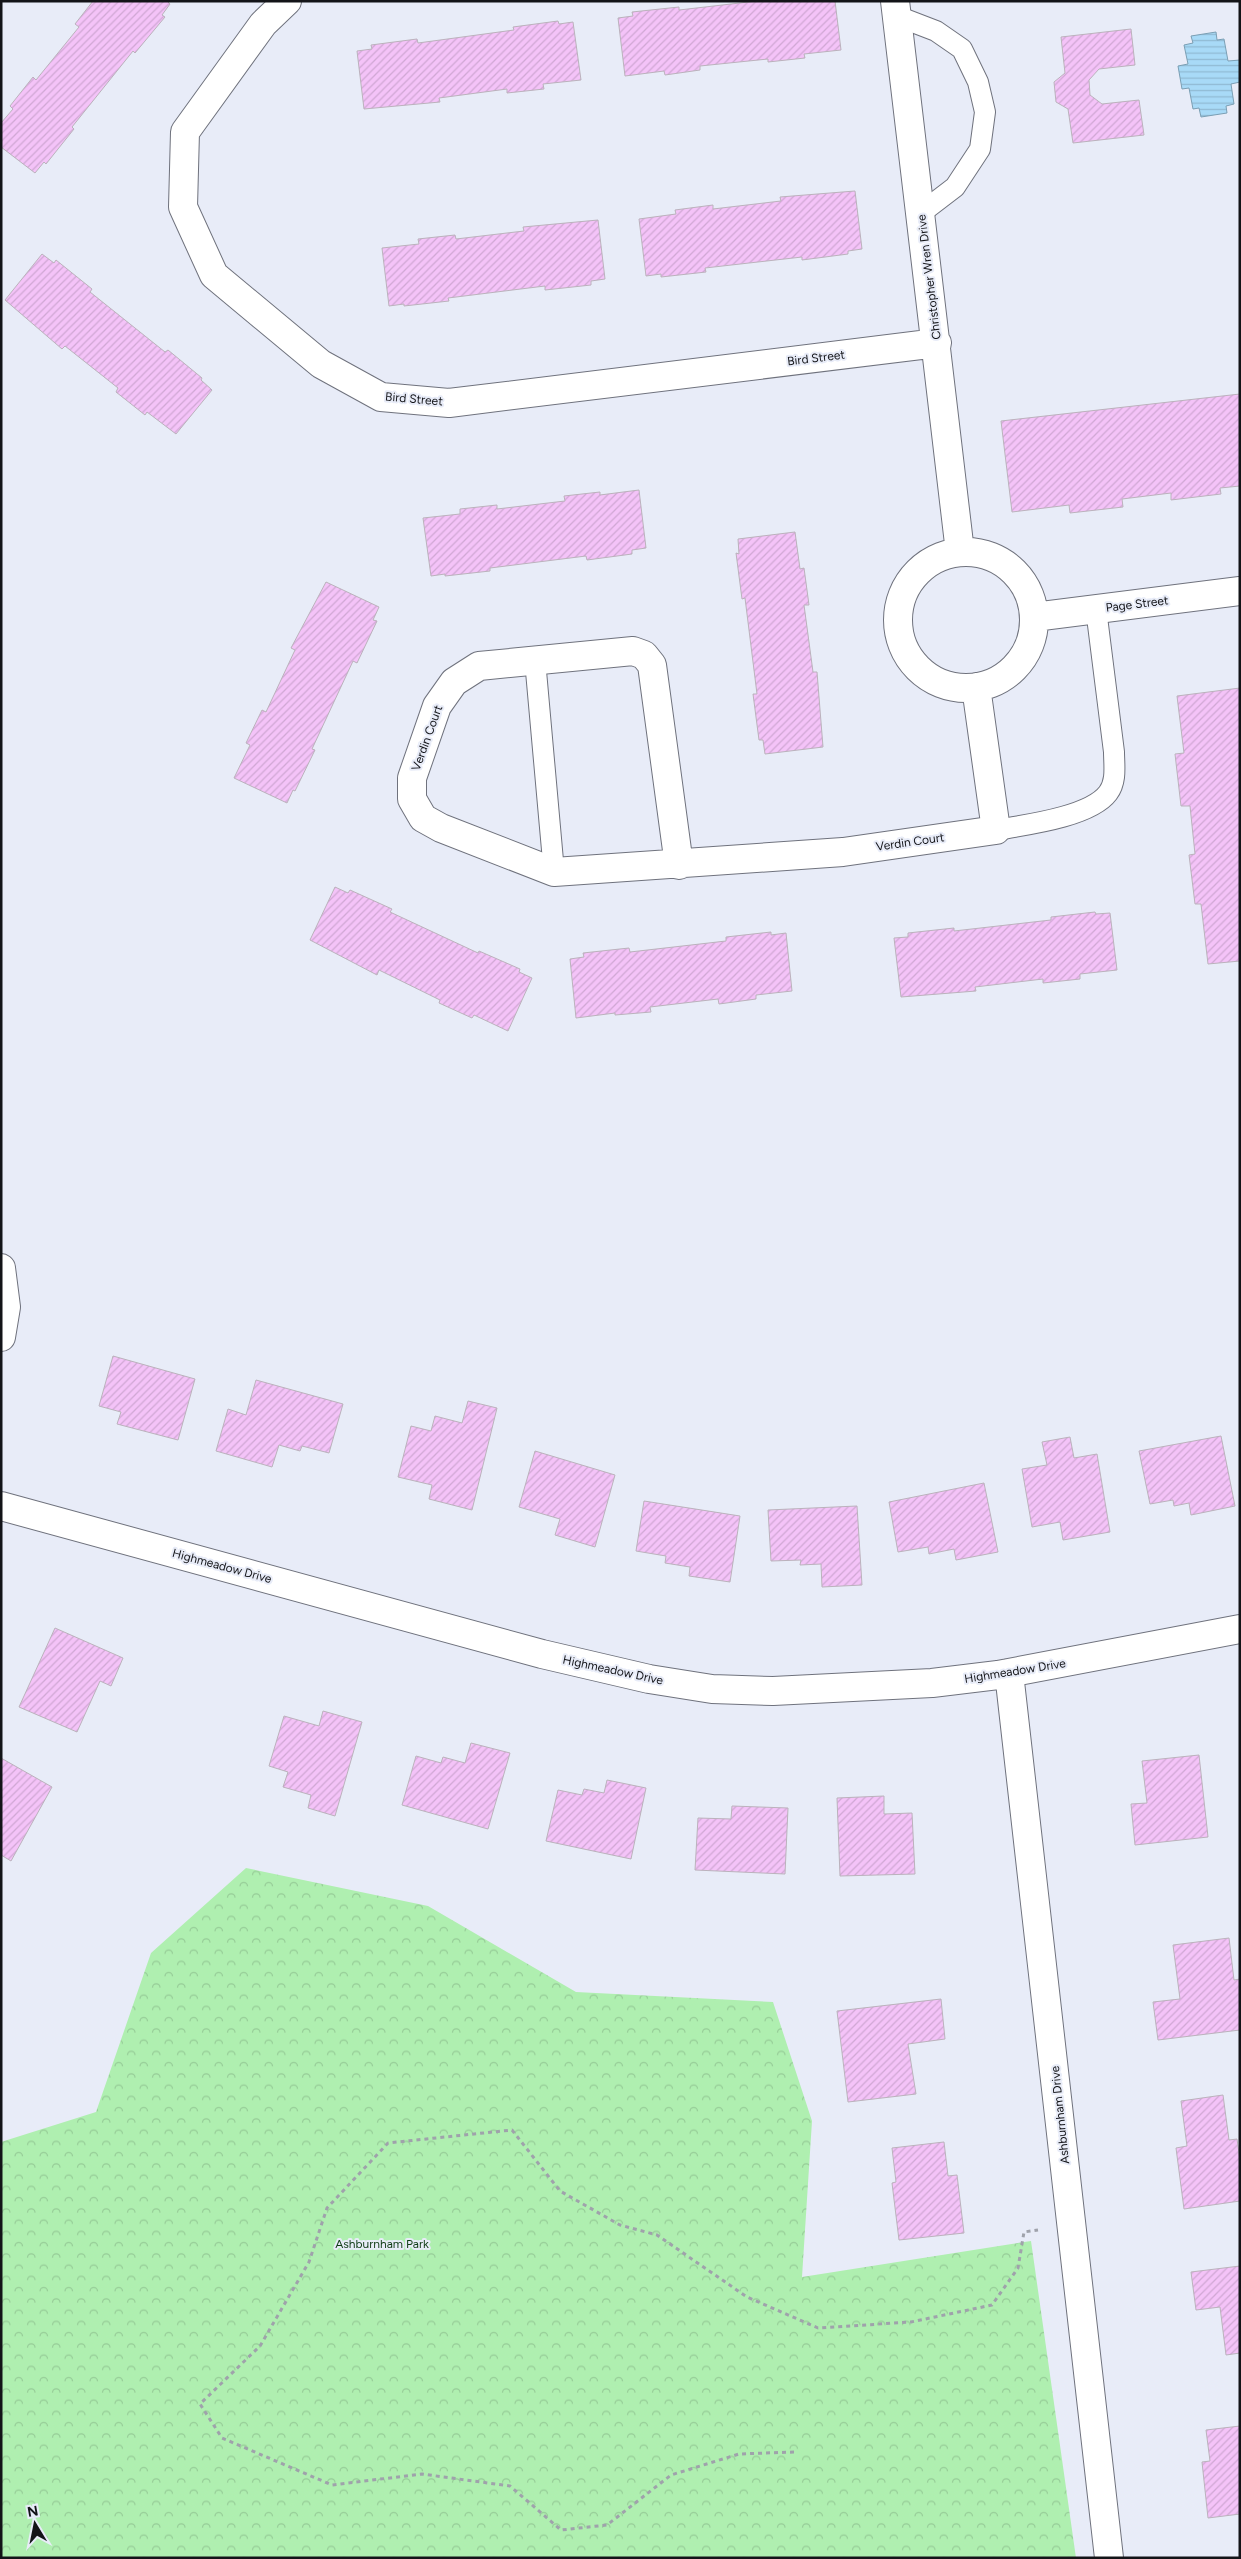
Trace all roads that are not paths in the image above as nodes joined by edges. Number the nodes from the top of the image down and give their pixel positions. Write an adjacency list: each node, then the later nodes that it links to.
1 (287, 1): 4 (street, Bird Street)
2 (896, 9): 3 (street, Christopher Wren Drive); 3 (lane)
3 (921, 212): 4 (street, Christopher Wren Drive)
4 (937, 344): 5 (street, Christopher Wren Drive)
5 (960, 552): 8 (street); 10 (street)
6 (1240, 591): 7 (street, Page Street)
7 (1096, 609): 8 (street, Page Street); 11 (lane)
8 (1034, 617): 10 (street)
9 (534, 660): 12 (street, Verdin Court); 13 (lane); 13 (street, Verdin Court)
10 (976, 687): 11 (street)
11 (996, 830): 12 (street, Verdin Court)
12 (679, 865): 13 (street, Verdin Court)
13 (554, 872)
14 (1, 1268): 15 (street)
15 (1, 1337)
16 (1, 1506): 18 (street, Highmeadow Drive)
17 (1240, 1629): 18 (street, Highmeadow Drive)
18 (1009, 1673): 19 (street, Ashburnham Drive)
19 (1109, 2558)

